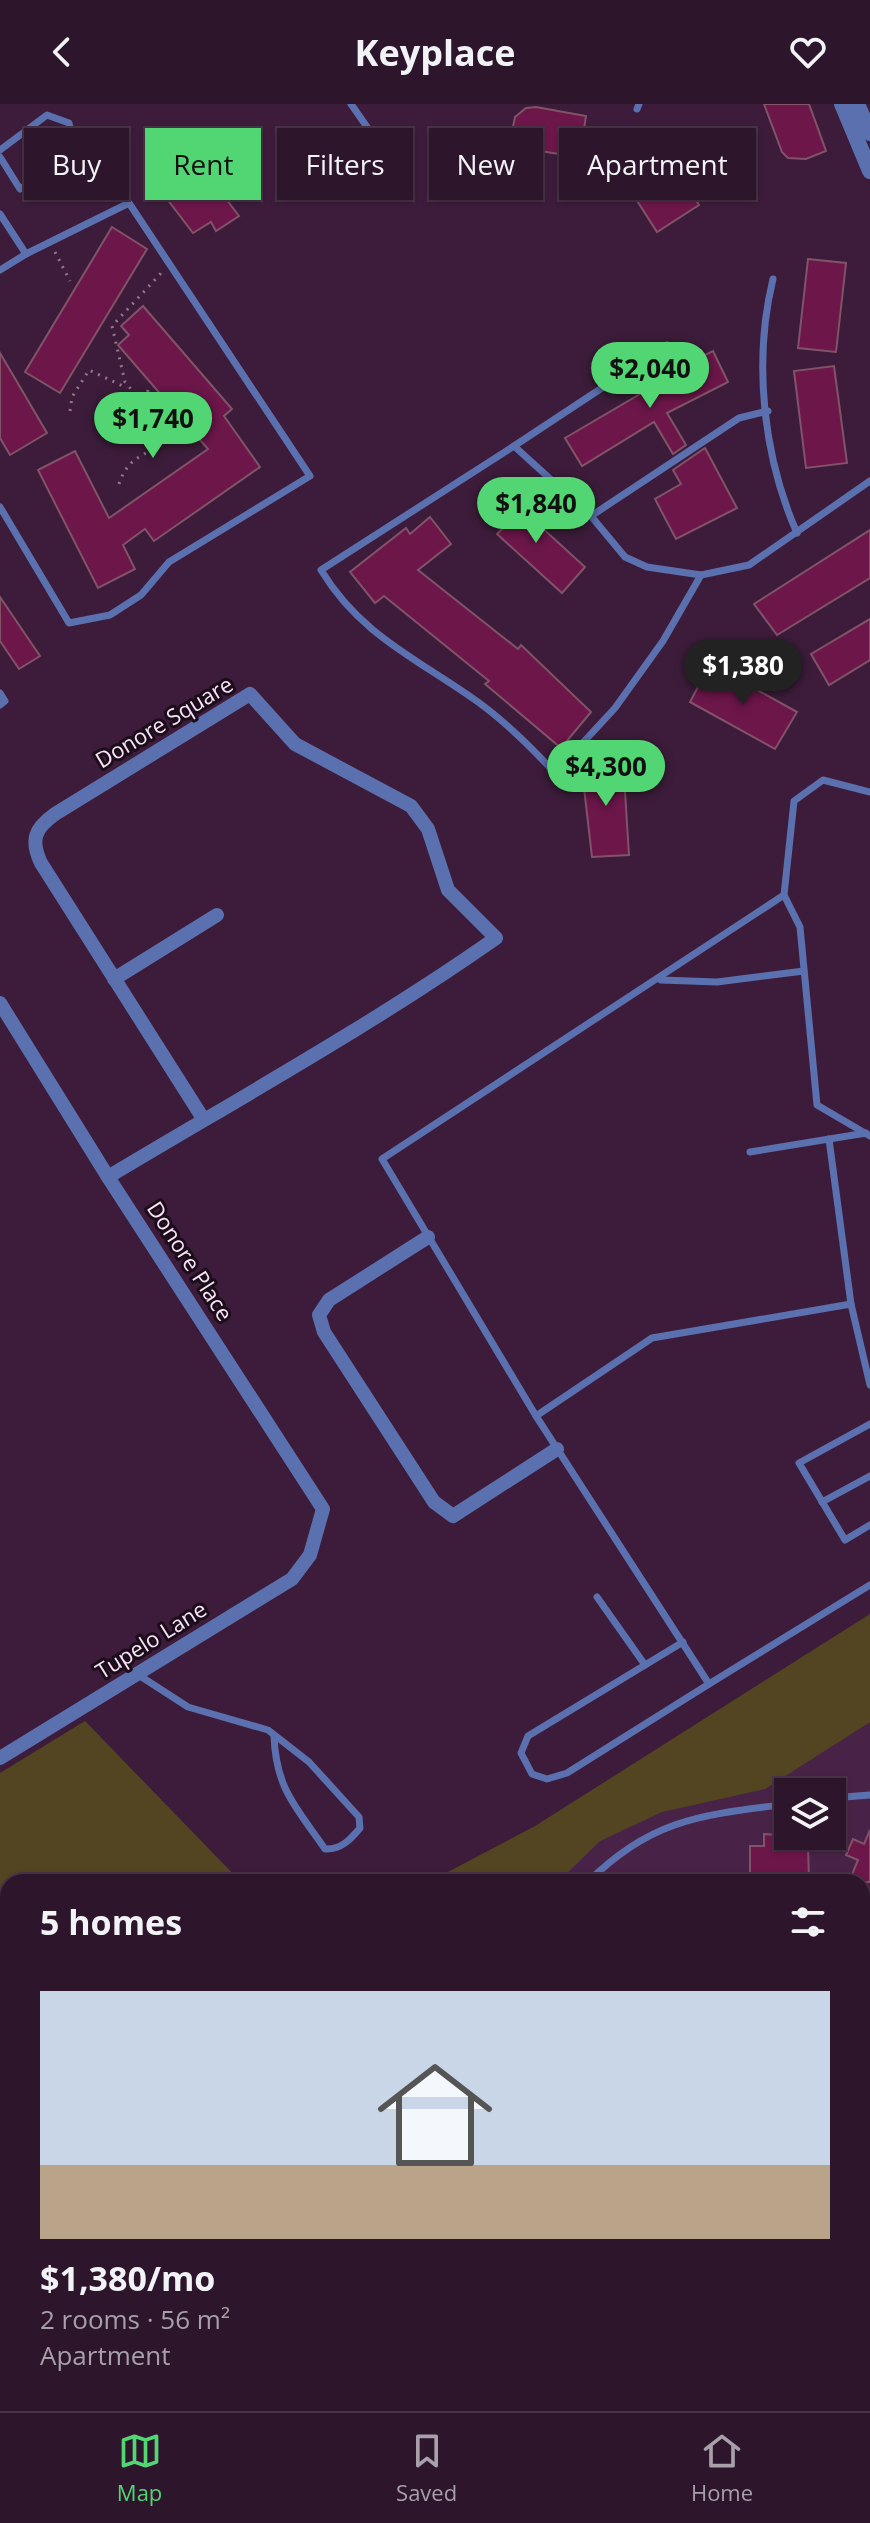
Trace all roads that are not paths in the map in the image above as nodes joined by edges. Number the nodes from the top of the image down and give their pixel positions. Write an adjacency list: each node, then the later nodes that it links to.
1 (351, 104): 4 (lane)
2 (842, 104): 8 (street)
3 (857, 104): 5 (street)
4 (368, 128)
5 (870, 133)
6 (0, 150): 7 (lane)
7 (0, 157)
8 (870, 171)
9 (0, 214): 10 (lane)
10 (26, 254): 11 (lane); 17 (lane)
11 (0, 270)
12 (773, 279): 14 (lane)
13 (667, 345): 15 (lane)
14 (768, 411): 18 (lane); 19 (lane)
15 (514, 446): 18 (lane); 20 (lane)
16 (870, 481): 19 (lane)
17 (0, 507)
18 (591, 516): 20 (lane)
19 (797, 533): 20 (lane)
20 (701, 575)
21 (0, 693): 22 (lane)
22 (0, 705)
23 (870, 792): 24 (lane)
24 (784, 895): 26 (lane); 28 (lane)
25 (217, 915): 27 (street)
26 (804, 971): 28 (lane); 31 (lane)
27 (114, 979): 30 (street, Donore Square); 30 (street, Donore Square)
28 (658, 979): 35 (lane)
29 (0, 1003): 34 (street, Donore Place)
30 (204, 1120): 34 (street, Donore Square)
31 (868, 1134): 32 (lane)
32 (829, 1139): 33 (lane); 36 (lane)
33 (750, 1152)
34 (108, 1177): 44 (street, Donore Place)
35 (428, 1237): 38 (lane); 40 (street)
36 (851, 1304): 37 (lane); 38 (lane)
37 (870, 1385)
38 (536, 1416): 40 (lane)
39 (870, 1424): 42 (lane)
40 (557, 1449): 47 (lane)
41 (870, 1476): 42 (lane)
42 (822, 1502): 43 (lane)
43 (870, 1525)
44 (313, 1547): 49 (street, Tupelo Lane)
45 (870, 1585): 50 (lane)
46 (597, 1597): 48 (lane)
47 (683, 1642): 48 (lane); 50 (lane)
48 (645, 1665): 50 (lane)
49 (137, 1674): 51 (lane); 52 (street, Tupelo Lane)
50 (709, 1684)
51 (274, 1736): 51 (lane)
52 (0, 1758)
53 (870, 1795): 54 (lane)
54 (846, 1797)
55 (774, 1806): 56 (lane)
56 (598, 1874)

